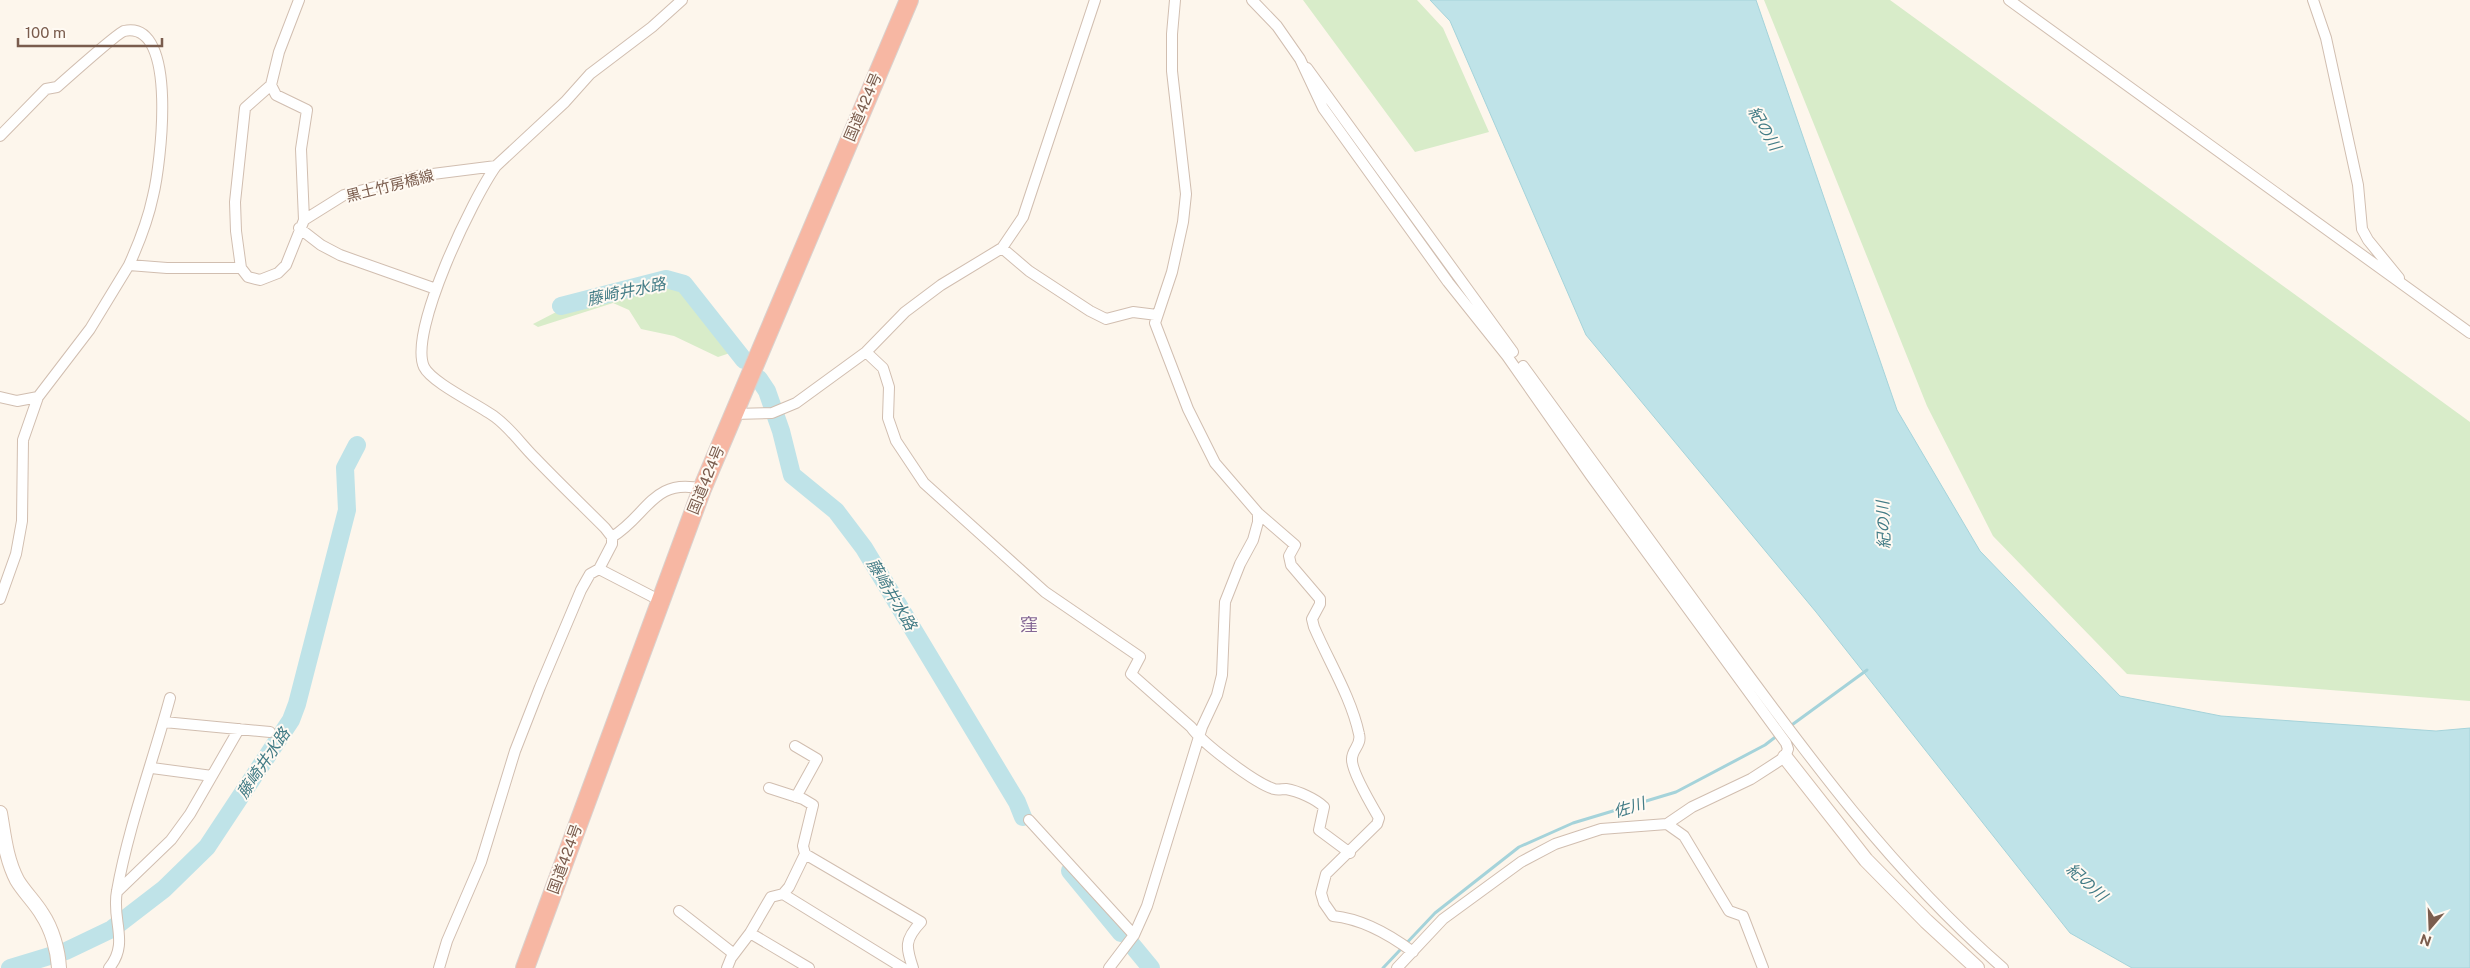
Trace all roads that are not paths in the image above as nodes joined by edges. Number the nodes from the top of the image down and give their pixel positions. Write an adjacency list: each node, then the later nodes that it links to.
1 (299, 0): 9 (street)
2 (682, 0): 11 (street)
3 (909, 0): 23 (highway, 国道424号)
4 (1095, 0): 13 (street)
5 (1175, 0): 18 (street)
6 (1252, 0): 35 (street)
7 (2009, 0): 17 (street)
8 (2313, 0): 17 (street)
9 (271, 85): 12 (street); 15 (street)
10 (0, 136): 14 (street)
11 (496, 166): 12 (street, 黒土竹房橋線); 16 (street)
12 (302, 224): 15 (street); 16 (street)
13 (1002, 248): 18 (street); 20 (street)
14 (129, 265): 15 (street); 22 (street)
15 (241, 268)
16 (436, 288): 26 (street)
17 (2407, 288): 19 (street)
18 (1156, 315): 25 (street)
19 (2470, 333)
20 (866, 352): 23 (street); 34 (street)
21 (0, 397): 22 (street)
22 (38, 397): 28 (street)
23 (733, 414): 24 (highway, 国道424号)
24 (702, 489): 26 (street); 29 (highway, 国道424号)
25 (1258, 514): 34 (street); 44 (street)
26 (612, 537): 27 (street)
27 (599, 569): 29 (street); 55 (street)
28 (0, 599)
29 (659, 600): 56 (highway, 国道424号)
30 (170, 698): 31 (street)
31 (164, 722): 32 (street); 37 (street)
32 (239, 729): 33 (street); 38 (street)
33 (270, 732)
34 (1199, 738): 44 (street); 50 (street)
35 (1788, 745): 43 (street); 64 (street); 65 (street)
36 (795, 746): 40 (street)
37 (152, 768): 38 (street); 46 (street)
38 (212, 776): 46 (street)
39 (769, 788): 40 (street)
40 (796, 797): 45 (street)
41 (0, 813): 53 (street)
42 (1029, 820): 50 (street)
43 (1667, 824): 51 (street); 63 (street)
44 (1350, 853): 51 (street)
45 (805, 854): 47 (street); 60 (street)
46 (117, 892): 54 (street)
47 (782, 894): 49 (street); 59 (street)
48 (679, 911): 52 (street)
49 (750, 932): 52 (street); 58 (street)
50 (1134, 935): 61 (street)
51 (1412, 951): 62 (street)
52 (734, 954): 57 (street)
53 (59, 963)
54 (109, 968)
55 (439, 968)
56 (525, 968)
57 (727, 968)
58 (809, 968)
59 (903, 968)
60 (913, 968)
61 (1110, 968)
62 (1397, 968)
63 (1762, 968)
64 (1977, 968)
65 (2003, 968)

